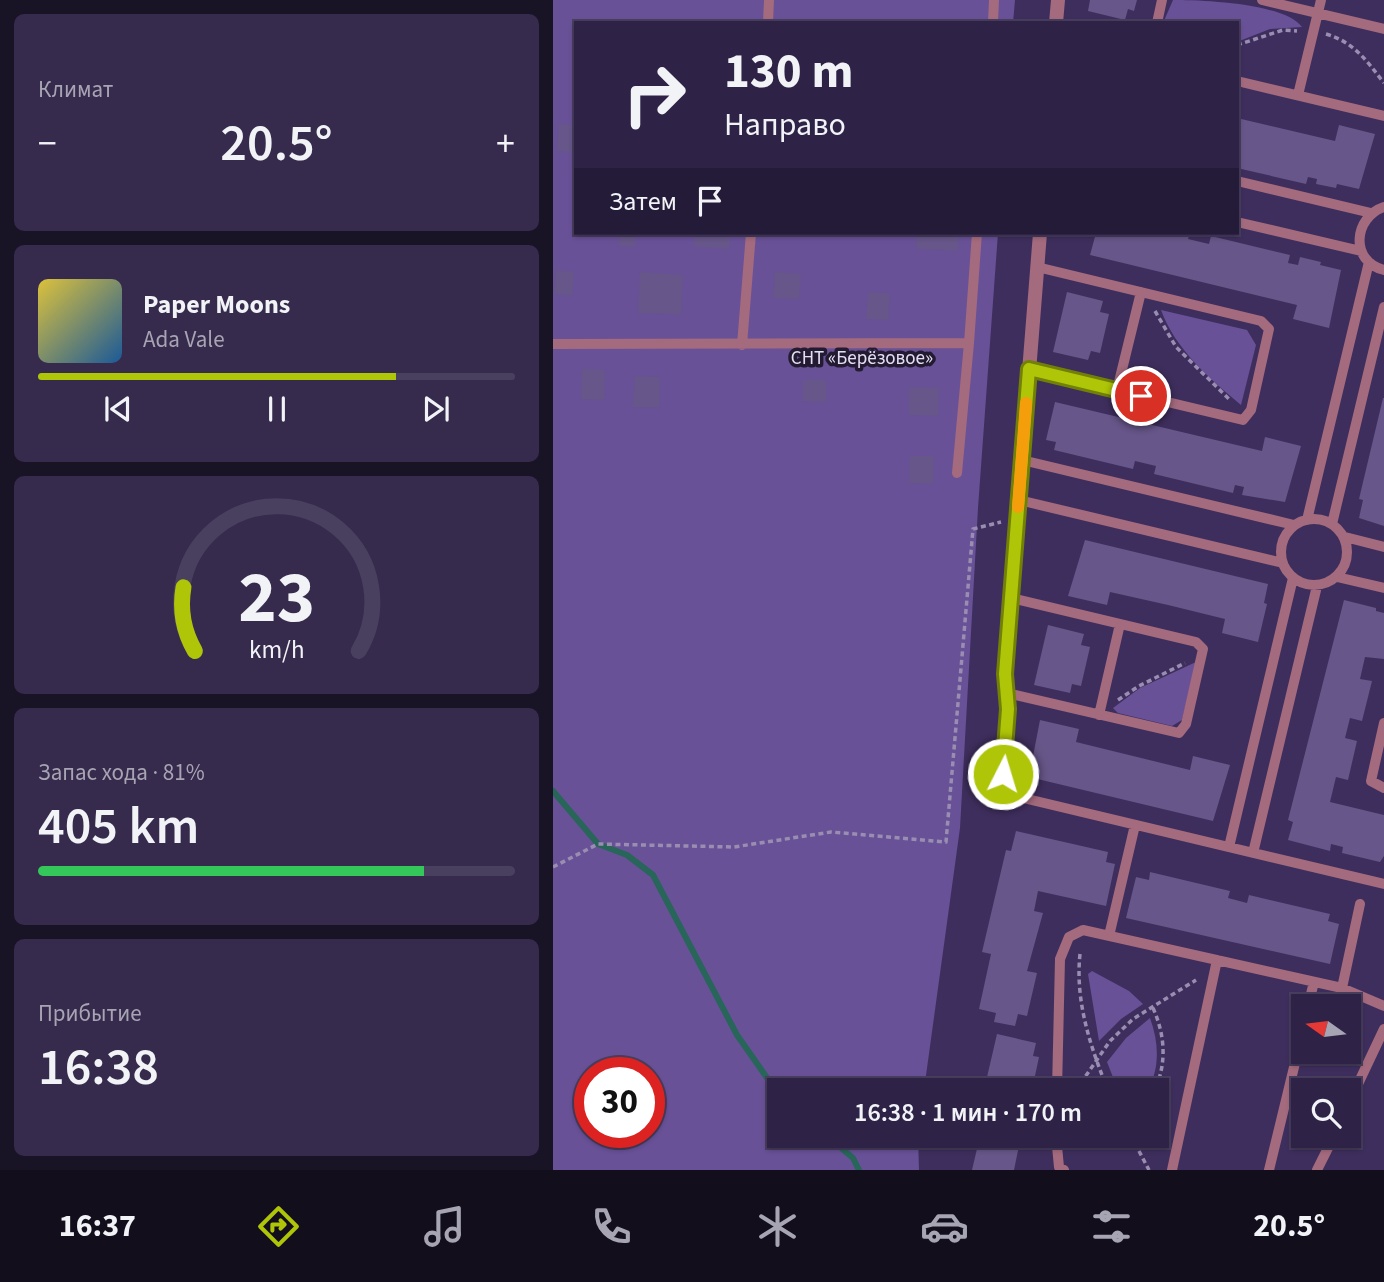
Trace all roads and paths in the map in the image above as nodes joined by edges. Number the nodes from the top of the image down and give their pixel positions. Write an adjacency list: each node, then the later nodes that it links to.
1 (769, 0): 8 (lane)
2 (994, 0): 9 (lane)
3 (1058, 0): 10 (street)
4 (1162, 0): 11 (lane)
5 (1262, 0): 7 (lane)
6 (1321, 0): 7 (lane)
7 (1318, 13): 12 (lane); 14 (lane)
8 (768, 21)
9 (993, 21)
10 (1056, 21)
11 (1157, 21)
12 (1384, 29)
13 (1239, 81): 14 (lane)
14 (1298, 96): 15 (lane)
15 (1384, 116)
16 (1239, 181): 18 (lane)
17 (1383, 204): 18 (lane)
18 (1371, 213): 23 (lane)
19 (1239, 222): 23 (lane)
20 (751, 235): 31 (lane)
21 (977, 235): 29 (lane)
22 (1039, 235): 25 (street)
23 (1361, 251): 24 (lane)
24 (1369, 262): 26 (lane); 38 (lane)
25 (1037, 267): 27 (lane); 32 (street)
26 (1384, 270)
27 (1145, 293): 33 (lane); 34 (path); 34 (lane)
28 (1384, 307): 40 (lane)
29 (969, 343): 31 (lane); 36 (lane)
30 (553, 344): 31 (lane)
31 (742, 345)
32 (1029, 369): 33 (lane); 35 (street)
33 (1117, 390): 34 (lane)
34 (1248, 417)
35 (1022, 460): 37 (street); 41 (lane)
36 (957, 473)
37 (1019, 500): 39 (street); 44 (lane)
38 (1307, 520): 40 (lane); 41 (lane)
39 (1017, 523): 49 (street); 60 (path)
40 (1332, 524): 42 (lane)
41 (1294, 526): 44 (lane)
42 (1345, 537): 43 (lane); 45 (lane)
43 (1384, 547)
44 (1283, 563): 46 (lane)
45 (1337, 576): 47 (lane); 48 (lane)
46 (1293, 578): 47 (lane); 58 (lane)
47 (1317, 586): 59 (lane)
48 (1384, 588)
49 (1011, 598): 50 (lane); 52 (street)
50 (1120, 624): 51 (lane); 53 (lane)
51 (1202, 655): 53 (path); 53 (lane)
52 (1007, 693): 53 (lane); 56 (street)
53 (1099, 715)
54 (1384, 723): 55 (lane)
55 (1384, 788)
56 (1007, 789): 57 (lane)
57 (1135, 825): 58 (lane); 64 (lane)
58 (1229, 847): 59 (lane)
59 (1253, 853): 61 (lane)
60 (553, 867)
61 (1384, 884)
62 (1360, 904): 67 (lane)
63 (1083, 930): 64 (lane); 72 (path); 74 (lane)
64 (1109, 936): 65 (lane)
65 (1217, 960): 66 (lane); 70 (path); 84 (lane)
66 (1314, 982): 67 (lane); 68 (lane)
67 (1342, 988): 69 (lane)
68 (1311, 994)
69 (1384, 1006)
70 (1153, 1007): 72 (path); 77 (path)
71 (1384, 1029): 78 (lane)
72 (1096, 1059): 75 (path); 76 (path)
73 (1295, 1064): 85 (lane)
74 (1058, 1078)
75 (1084, 1078)
76 (1103, 1078)
77 (1157, 1078)
78 (1361, 1078)
79 (1056, 1148): 82 (lane)
80 (1137, 1148): 83 (path)
81 (1328, 1148): 86 (lane)
82 (1064, 1170)
83 (1149, 1170)
84 (1172, 1170)
85 (1269, 1170)
86 (1317, 1170)

